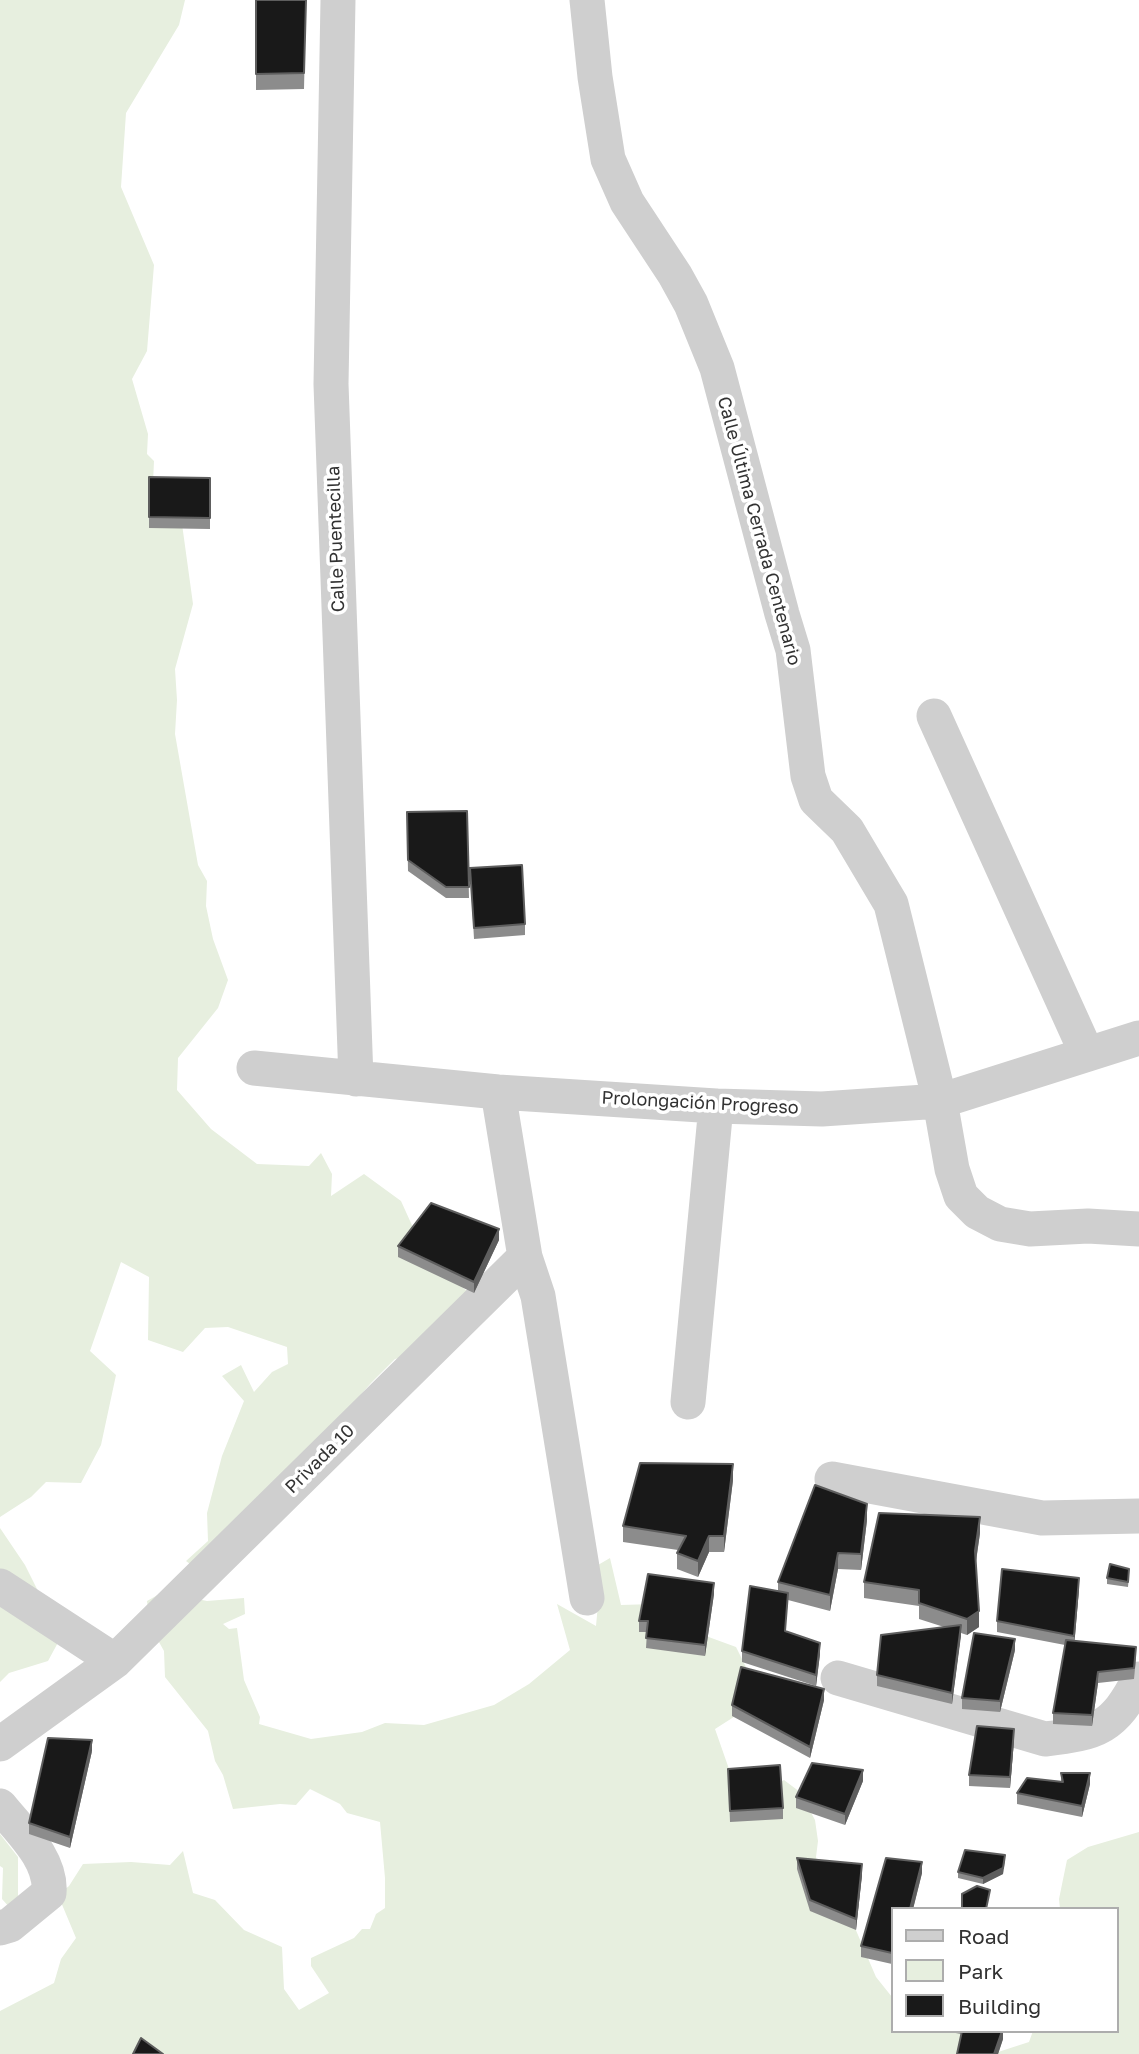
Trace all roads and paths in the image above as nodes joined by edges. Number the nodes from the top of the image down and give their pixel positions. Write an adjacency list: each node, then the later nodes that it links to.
1 (338, 0): 7 (street, Calle Puentecilla)
2 (587, 0): 9 (street, Calle Última Cerrada Centenario)
3 (934, 716): 5 (street)
4 (1139, 1038): 5 (street, Prolongación Progreso)
5 (1087, 1054): 9 (street, Prolongación Progreso)
6 (254, 1068): 7 (street, Prolongación Progreso)
7 (356, 1079): 8 (street, Prolongación Progreso)
8 (498, 1092): 10 (street, Prolongación Progreso); 12 (street)
9 (940, 1101): 10 (street, Prolongación Progreso); 11 (street, Calle Última Cerrada Centenario)
10 (716, 1106): 13 (street)
11 (1139, 1229)
12 (525, 1257): 17 (street); 18 (street, Privada 10)
13 (688, 1402)
14 (832, 1479): 15 (street)
15 (1139, 1516)
16 (0, 1586): 18 (street)
17 (587, 1598)
18 (115, 1661): 21 (street, Privada 10)
19 (838, 1678): 20 (street)
20 (1139, 1679)
21 (0, 1744)
22 (0, 1806): 23 (street)
23 (0, 1928)

